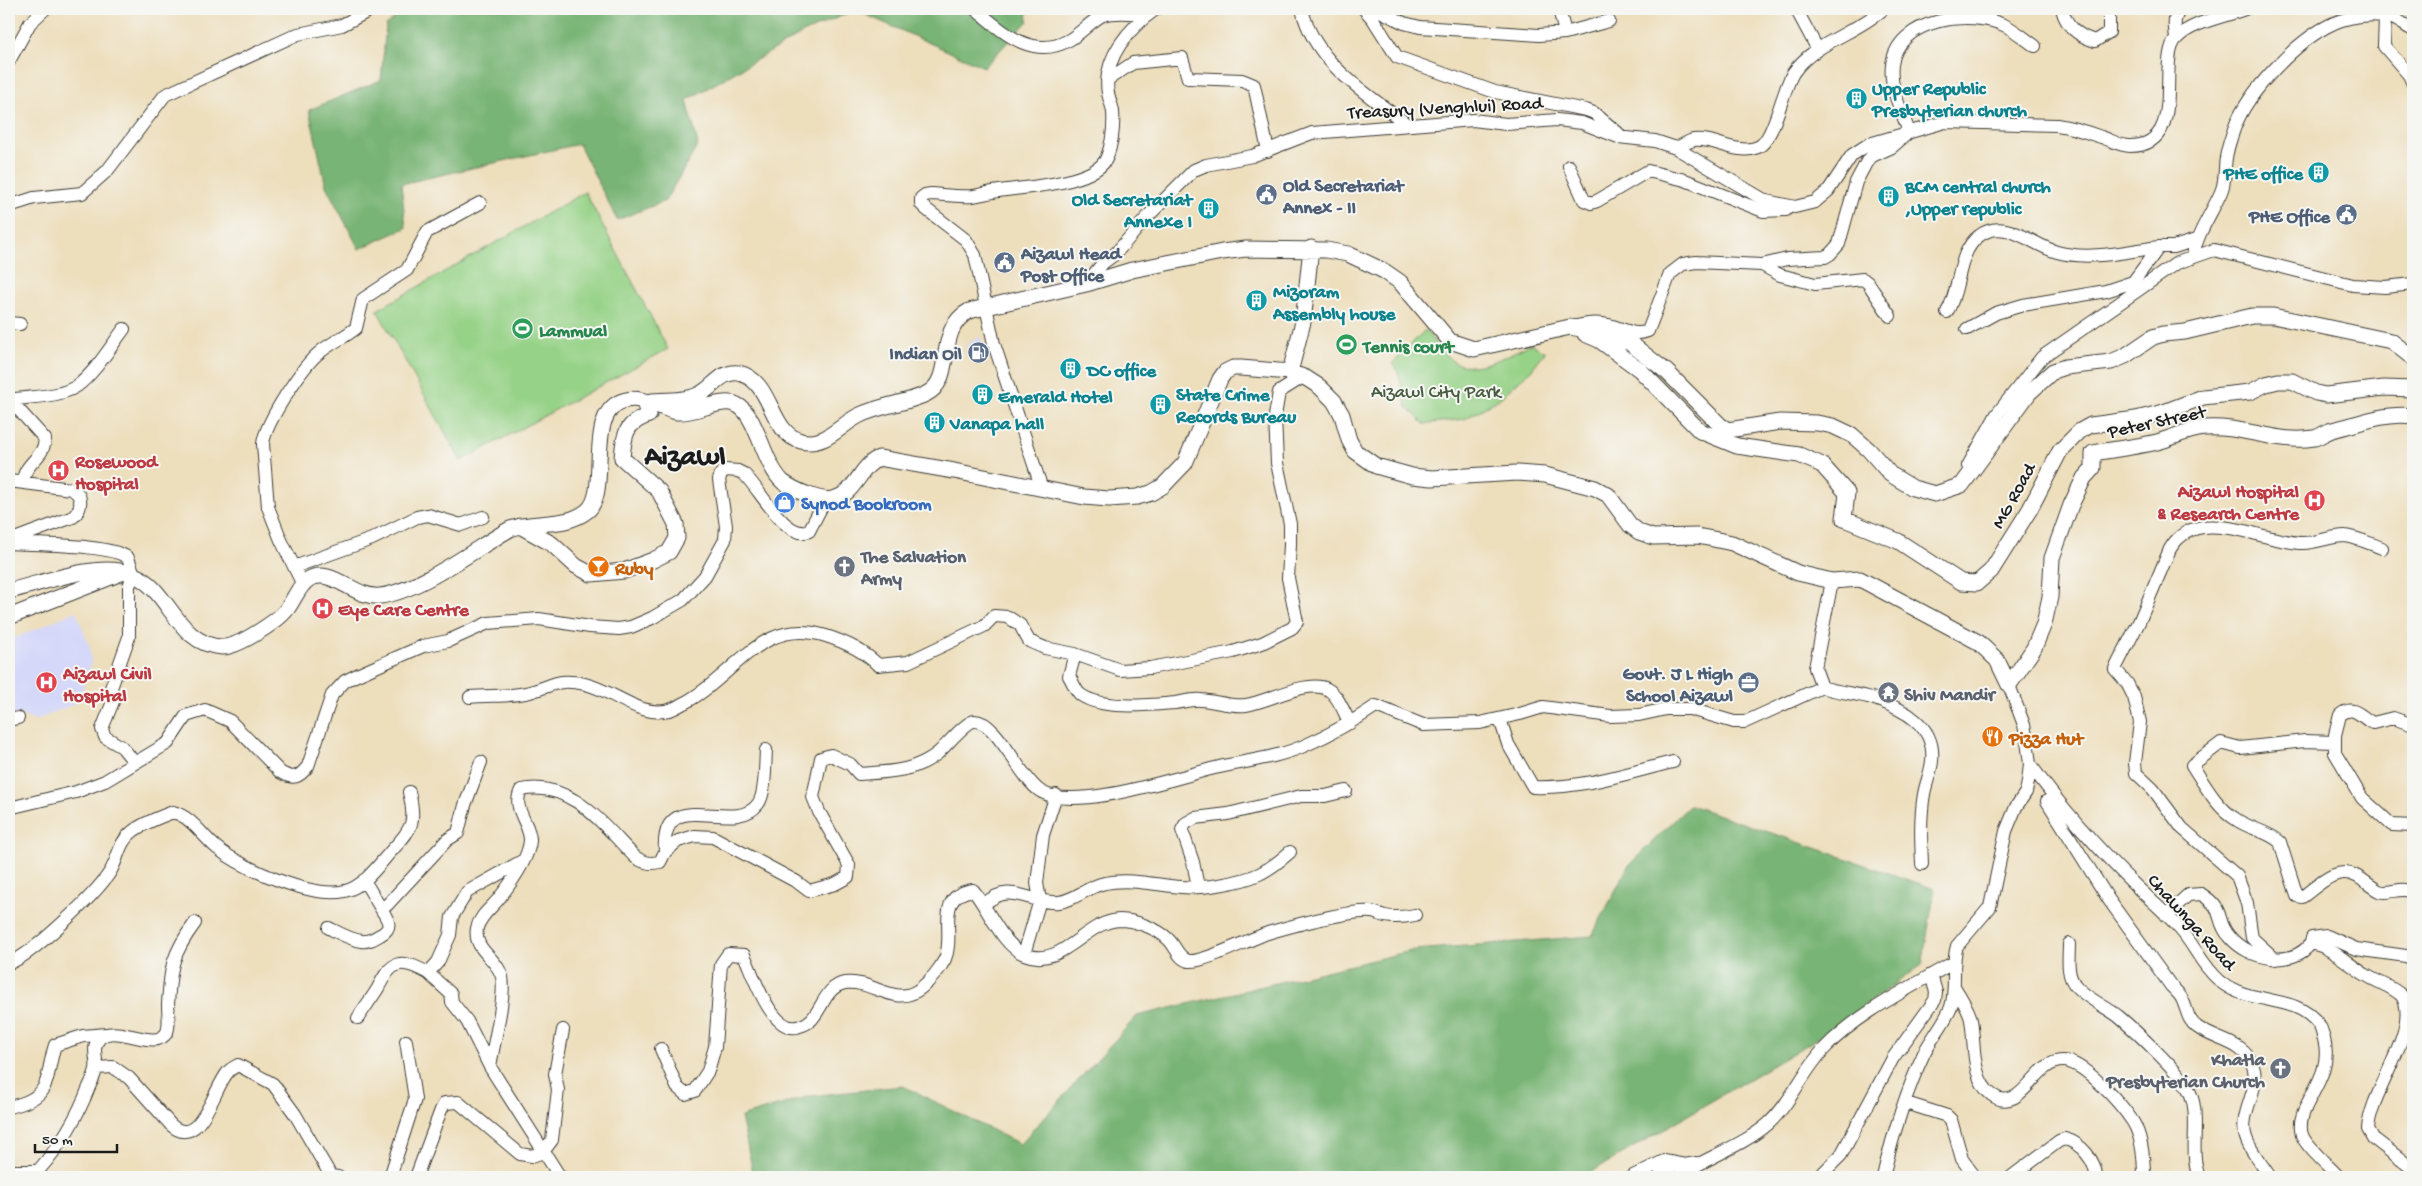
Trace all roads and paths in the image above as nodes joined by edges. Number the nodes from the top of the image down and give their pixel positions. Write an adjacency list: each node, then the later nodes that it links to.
1 (45, 9): 22 (street)
2 (372, 9): 32 (street)
3 (975, 9): 14 (street)
4 (1302, 9): 25 (street)
5 (1364, 9): 27 (street)
6 (1376, 9): 18 (street)
7 (1559, 9): 18 (street)
8 (1796, 9): 21 (street)
9 (1883, 9): 21 (street)
10 (2062, 9): 11 (street)
11 (2109, 9)
12 (2181, 9): 19 (street)
13 (2245, 9): 19 (street)
14 (1153, 11): 23 (street)
15 (2385, 17): 17 (street); 24 (street); 34 (street)
16 (1609, 21): 18 (street)
17 (2413, 30)
18 (1565, 33)
19 (2176, 39): 26 (street)
20 (2035, 46): 26 (street)
21 (1818, 50): 28 (street)
22 (9, 61)
23 (1107, 80): 29 (street); 41 (street)
24 (2413, 84)
25 (1408, 125): 27 (street, Treasury (Venghlui) Road); 29 (street, Treasury (Venghlui) Road)
26 (1909, 132): 33 (street); 38 (street)
27 (1624, 138): 28 (street, Treasury (Venghlui) Road)
28 (1676, 148): 33 (street, Treasury (Venghlui) Road)
29 (1268, 151): 39 (street, Treasury (Venghlui) Road)
30 (1569, 166): 33 (street)
31 (480, 203): 62 (street)
32 (9, 206)
33 (1795, 207)
34 (2196, 240): 35 (street); 37 (street)
35 (2159, 247): 42 (street); 46 (street)
36 (1311, 248): 39 (main road); 44 (main road); 48 (main road)
37 (2192, 258): 40 (street); 56 (street)
38 (1762, 265): 43 (street); 44 (street)
39 (1086, 284): 41 (main road)
40 (2413, 284)
41 (986, 306): 51 (main road); 55 (street)
42 (1947, 312)
43 (1890, 316)
44 (1570, 327): 49 (main road, MG Road); 56 (main road)
45 (124, 329): 50 (street)
46 (1967, 329)
47 (2413, 358): 56 (main road)
48 (1296, 374): 55 (main road); 64 (main road); 68 (street)
49 (2413, 389)
50 (9, 399): 54 (street)
51 (643, 401): 57 (main road); 59 (main road); 59 (main road)
52 (2413, 416): 69 (main road, Peter Street)
53 (9, 481): 54 (street)
54 (22, 482): 60 (street)
55 (1042, 489): 57 (main road)
56 (1953, 490)
57 (824, 500): 79 (street)
58 (483, 517): 62 (street)
59 (520, 526): 65 (main road)
60 (9, 542): 63 (street)
61 (2382, 548): 104 (street)
62 (294, 567): 65 (street)
63 (128, 574): 65 (main road); 66 (main road); 67 (main road); 79 (street)
64 (1832, 581): 69 (main road); 70 (street)
65 (303, 585)
66 (9, 592)
67 (9, 618)
68 (1075, 654): 71 (street); 73 (street)
69 (2009, 685): 80 (street)
70 (1822, 687): 72 (street); 90 (street)
71 (470, 697)
72 (1500, 719): 73 (street); 78 (street)
73 (1350, 723): 84 (street)
74 (2413, 725): 75 (street)
75 (2335, 742): 86 (street); 93 (street)
76 (766, 750): 87 (street)
77 (481, 762): 96 (street)
78 (1673, 762)
79 (136, 764): 85 (street)
80 (2030, 764): 81 (street); 97 (street, Chawnga Road)
81 (2028, 782): 106 (street); 139 (street)
82 (409, 792): 91 (street)
83 (1346, 792): 92 (street)
84 (1056, 795): 87 (street); 94 (street)
85 (9, 808)
86 (2413, 826)
87 (664, 852): 89 (street)
88 (1290, 852): 92 (street)
89 (524, 859): 108 (street); 116 (street)
90 (1922, 864)
91 (364, 880): 96 (street); 107 (street)
92 (1198, 887): 94 (street)
93 (2413, 892)
94 (1040, 900): 95 (street); 103 (street)
95 (985, 904): 103 (street); 115 (street)
96 (380, 907): 100 (street)
97 (2166, 914): 104 (street); 140 (street, Chawnga Road)
98 (1415, 915): 103 (street)
99 (195, 923): 113 (street)
100 (329, 928)
101 (2311, 943): 104 (street); 105 (street); 123 (street)
102 (2069, 944): 138 (street)
103 (1024, 954)
104 (2275, 959)
105 (2413, 959)
106 (1954, 962): 109 (street); 110 (street)
107 (9, 963)
108 (428, 973): 111 (street); 116 (street)
109 (1931, 975): 122 (street); 132 (street)
110 (1954, 986): 118 (street); 137 (street)
111 (358, 1018)
112 (563, 1030): 120 (street)
113 (106, 1034): 117 (street); 119 (street)
114 (406, 1041): 126 (street)
115 (661, 1049)
116 (490, 1067): 120 (street)
117 (97, 1068): 124 (street); 125 (street)
118 (1906, 1103): 133 (street); 134 (street)
119 (9, 1106)
120 (543, 1152): 127 (street); 128 (street)
121 (1674, 1163): 122 (street); 129 (street); 130 (street)
122 (1697, 1163): 131 (street)
123 (2413, 1169)
124 (9, 1171)
125 (338, 1177)
126 (390, 1177)
127 (416, 1177)
128 (560, 1177)
129 (1631, 1177)
130 (1659, 1177)
131 (1677, 1177)
132 (1819, 1177)
133 (1884, 1177)
134 (1975, 1177)
135 (2011, 1177): 136 (street)
136 (2096, 1177)
137 (2144, 1177)
138 (2199, 1177)
139 (2270, 1177)
140 (2339, 1177)

